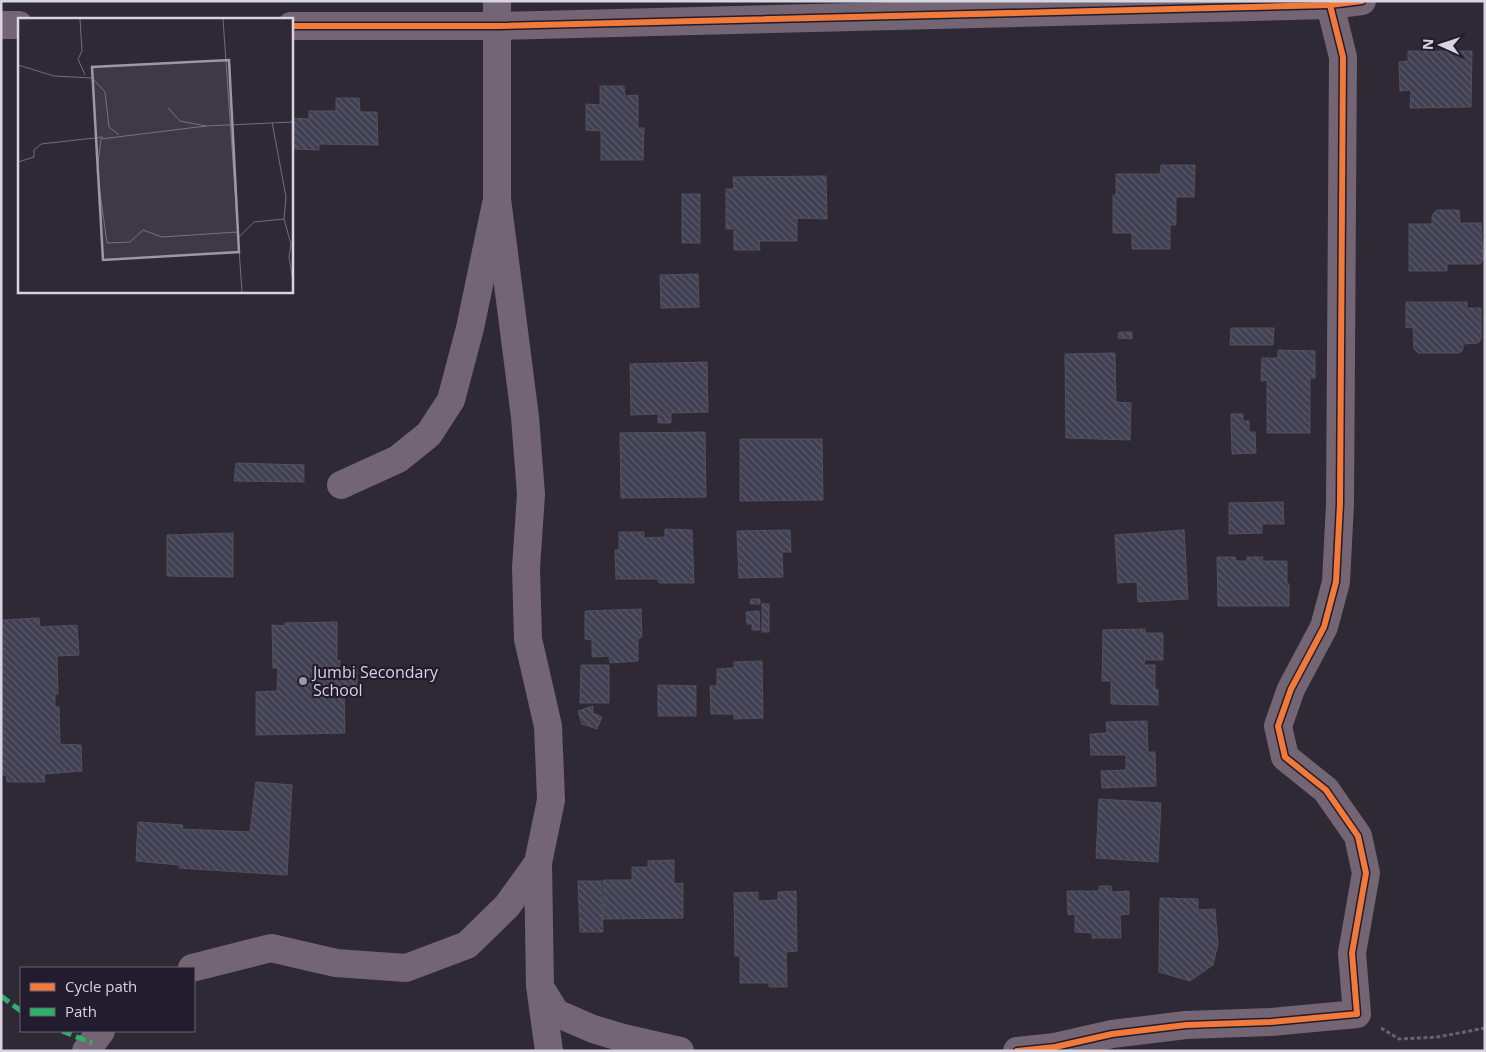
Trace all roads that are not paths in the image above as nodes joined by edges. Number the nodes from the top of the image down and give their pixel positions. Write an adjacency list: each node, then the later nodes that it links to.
1 (1362, 1): 2 (street)
2 (1330, 6): 3 (street); 16 (street)
3 (498, 14): 6 (street); 7 (street)
4 (1, 25): 5 (street)
5 (18, 25)
6 (292, 26)
7 (497, 199): 8 (street); 9 (street)
8 (341, 485)
9 (538, 863): 10 (street); 11 (street)
10 (195, 967)
11 (540, 987): 14 (street); 15 (street)
12 (101, 1032): 13 (street)
13 (86, 1051)
14 (549, 1051)
15 (680, 1051)
16 (1017, 1051)

